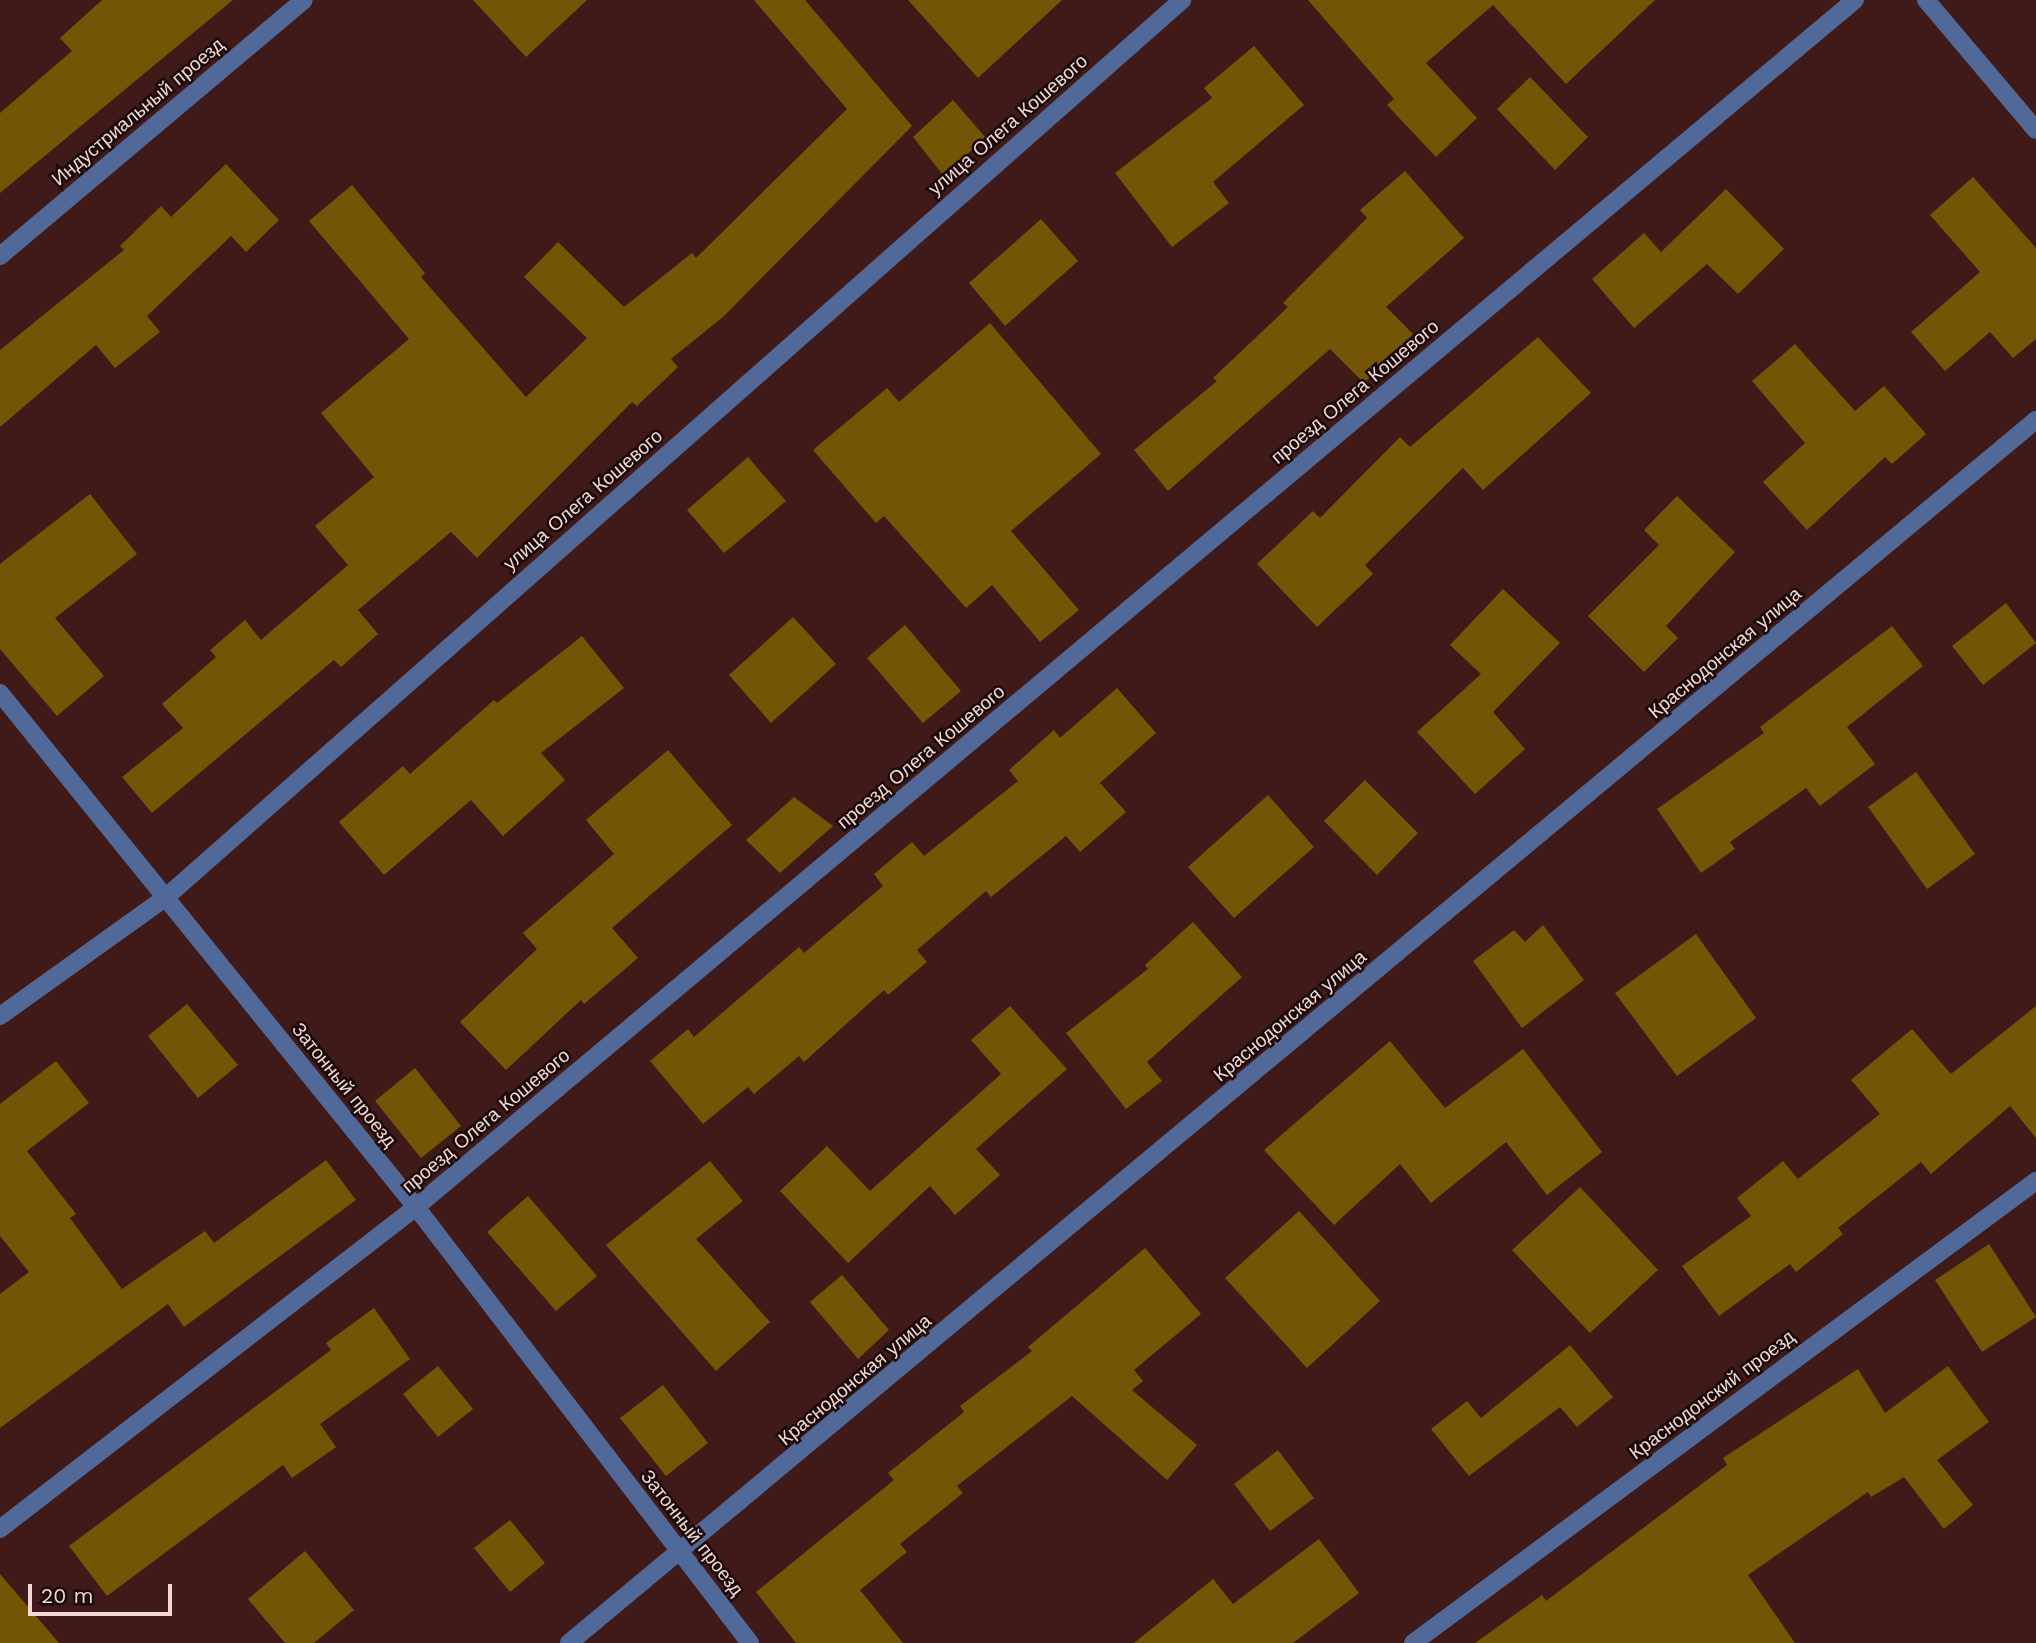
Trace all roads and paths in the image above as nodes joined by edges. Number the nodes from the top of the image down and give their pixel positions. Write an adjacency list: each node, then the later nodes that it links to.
1 (304, 0): 6 (street, Индустриальный проезд)
2 (1182, 0): 9 (street, улица Олега Кошевого)
3 (1855, 0): 12 (street, проезд Олега Кошевого)
4 (1926, 0): 5 (street)
5 (2036, 130)
6 (0, 256)
7 (2036, 420): 14 (street, Краснодонская улица)
8 (0, 693): 9 (street, Затонный проезд)
9 (165, 898): 10 (street, улица Олега Кошевого); 12 (street, Затонный проезд)
10 (0, 1016)
11 (2036, 1181): 17 (street, Краснодонский проезд)
12 (416, 1208): 13 (street, проезд Олега Кошевого); 14 (street, Затонный проезд)
13 (0, 1529)
14 (681, 1553): 15 (street, Краснодонская улица); 16 (street, Затонный проезд)
15 (569, 1643)
16 (750, 1643)
17 (1413, 1643)

